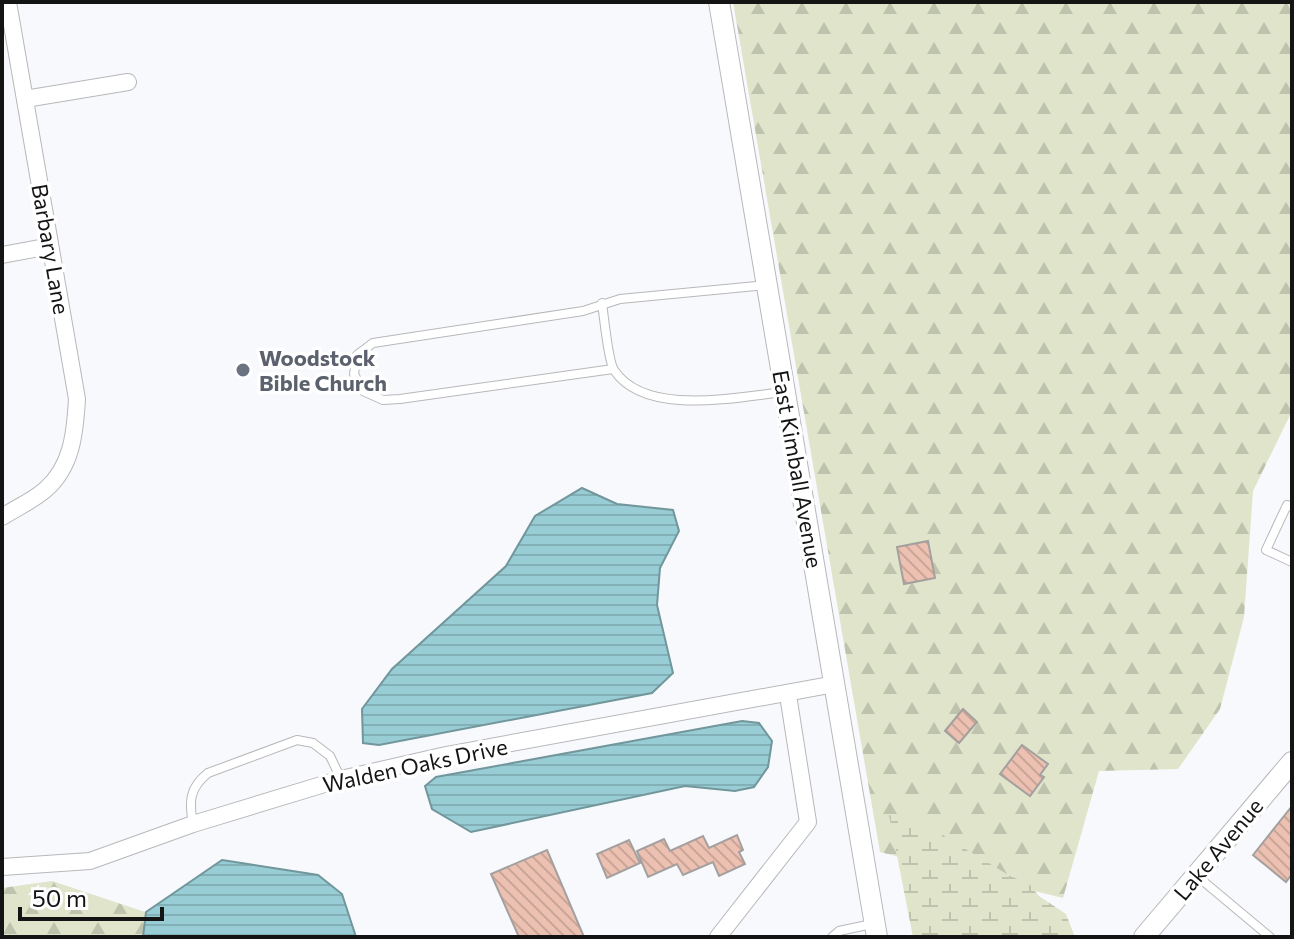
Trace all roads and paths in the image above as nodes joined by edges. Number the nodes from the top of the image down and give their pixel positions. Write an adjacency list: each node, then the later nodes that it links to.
1 (8, 2): 4 (street, Barbary Lane)
2 (719, 2): 7 (street, East Kimball Avenue)
3 (128, 82): 4 (street)
4 (25, 99): 5 (street, Barbary Lane)
5 (50, 246): 6 (street); 12 (street, Barbary Lane)
6 (2, 255)
7 (767, 285): 8 (lane); 10 (street, East Kimball Avenue)
8 (602, 303): 9 (lane); 9 (lane)
9 (613, 369): 10 (lane)
10 (785, 392): 14 (street, East Kimball Avenue)
11 (1292, 507): 13 (lane)
12 (2, 517)
13 (1292, 562)
14 (835, 684): 15 (street, Walden Oaks Drive); 21 (street, East Kimball Avenue)
15 (788, 695): 17 (street, Walden Oaks Drive); 22 (street)
16 (1292, 762): 20 (street, Lake Avenue)
17 (341, 779): 18 (street, Walden Oaks Drive); 18 (lane)
18 (193, 824): 19 (street, Walden Oaks Drive)
19 (2, 867)
20 (1196, 875): 24 (street, Lake Avenue); 25 (lane)
21 (876, 930): 23 (lane)
22 (718, 937)
23 (832, 937)
24 (1144, 937)
25 (1270, 937)

